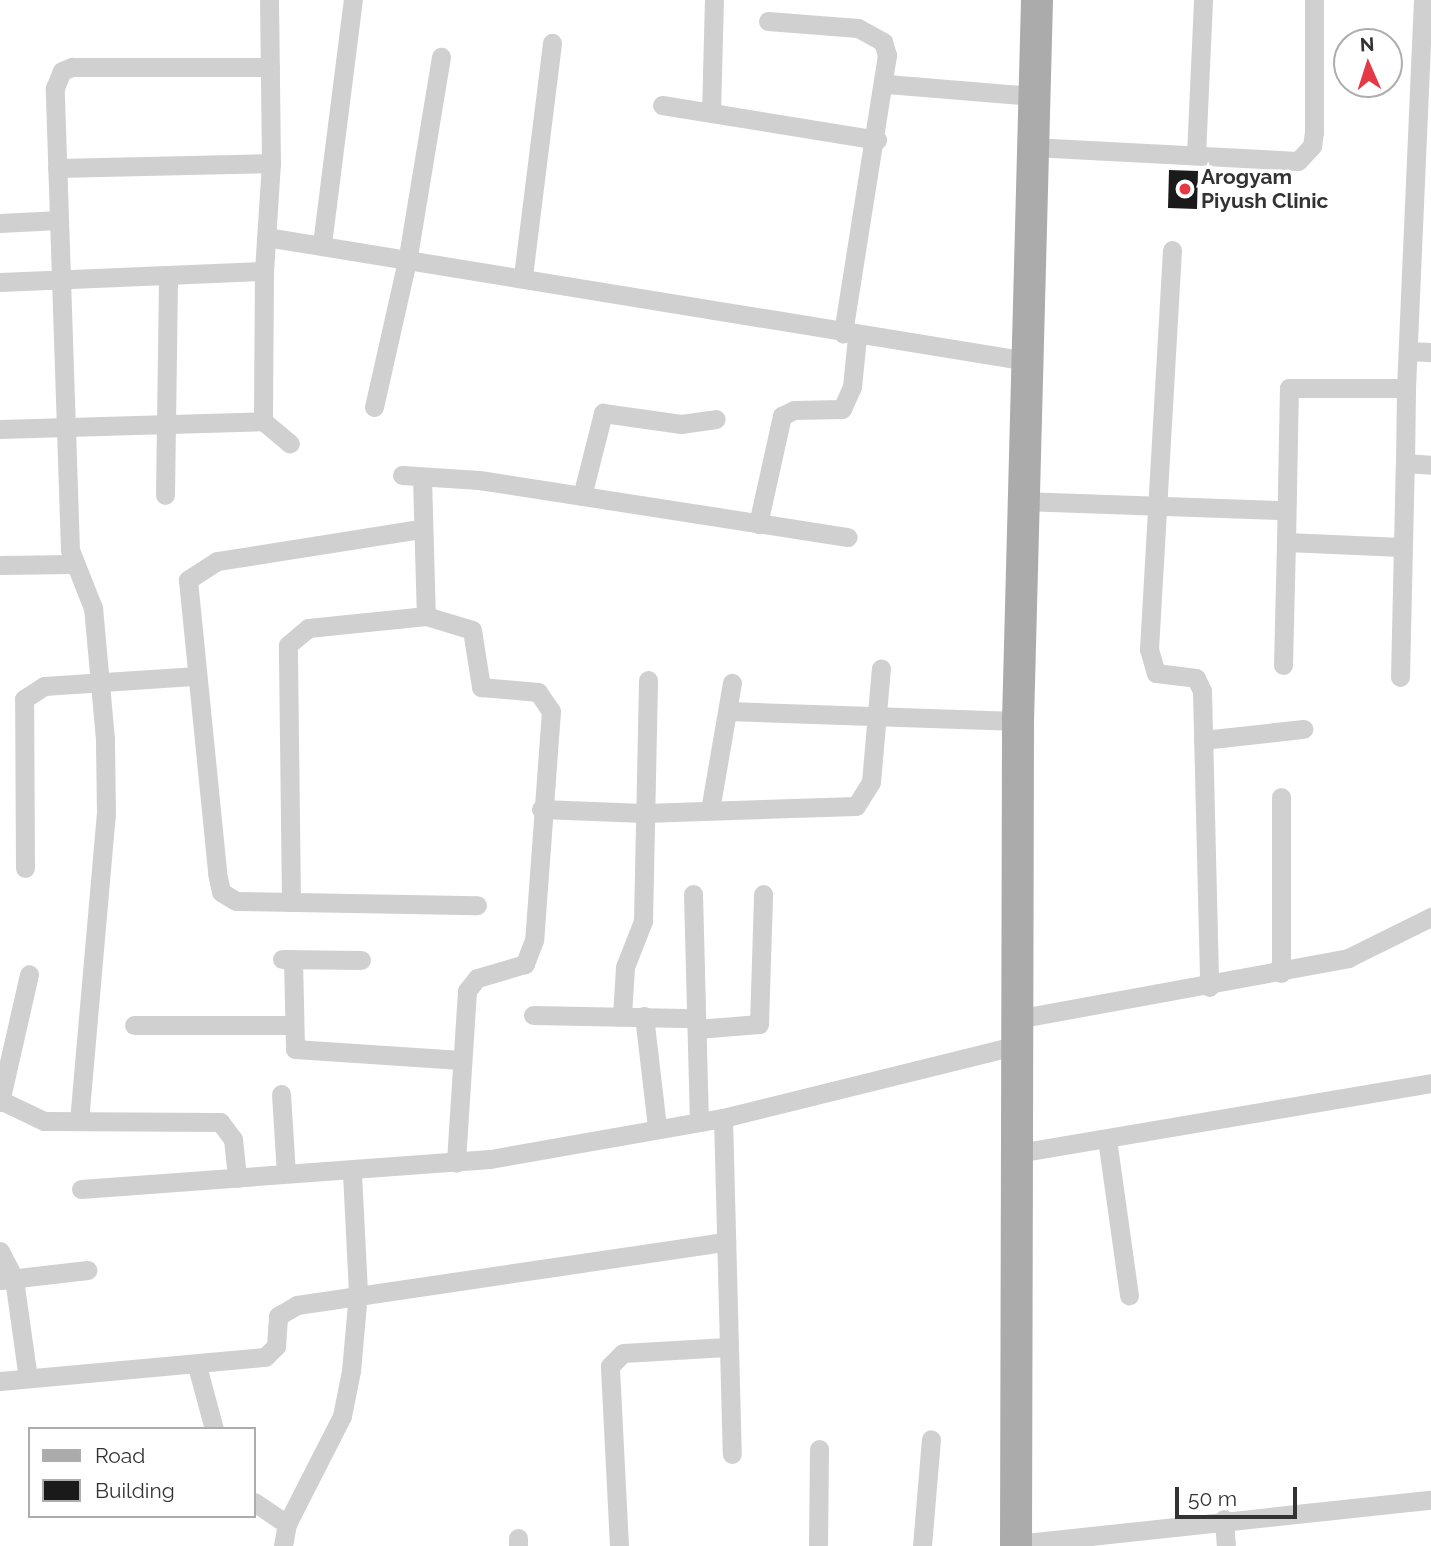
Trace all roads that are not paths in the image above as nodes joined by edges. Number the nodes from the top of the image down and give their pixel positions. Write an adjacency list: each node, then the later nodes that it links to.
1 (269, 0): 11 (street)
2 (353, 0): 24 (street)
3 (714, 0): 15 (street)
4 (1037, 0): 13 (main road)
5 (1203, 0): 18 (street)
6 (1314, 0): 18 (street)
7 (1423, 0): 33 (street)
8 (768, 21): 12 (street)
9 (552, 43): 28 (street)
10 (441, 57): 26 (street)
11 (270, 67): 19 (street); 20 (street)
12 (887, 84): 13 (street); 16 (street)
13 (1034, 96): 17 (main road)
14 (662, 105): 15 (street)
15 (711, 113): 16 (street)
16 (877, 140): 32 (street)
17 (1032, 147): 18 (street); 35 (main road)
18 (1196, 155)
19 (271, 163): 20 (street); 23 (street)
20 (57, 168): 21 (street)
21 (60, 220): 22 (street); 31 (street)
22 (0, 223)
23 (266, 237): 24 (street); 27 (street)
24 (323, 244): 26 (street)
25 (1172, 250): 51 (street)
26 (408, 256): 28 (street); 37 (street)
27 (264, 271): 29 (street); 39 (street)
28 (523, 276): 32 (street)
29 (168, 278): 31 (street); 40 (street)
30 (0, 282): 31 (street)
31 (61, 282): 41 (street)
32 (850, 335): 35 (street); 53 (street)
33 (1409, 351): 34 (street); 36 (street)
34 (1431, 352)
35 (1027, 361): 50 (main road)
36 (1406, 387): 44 (street); 52 (street)
37 (374, 407)
38 (716, 419): 49 (street)
39 (263, 421): 40 (street); 43 (street)
40 (166, 426): 41 (street); 48 (street)
41 (65, 428): 42 (street); 58 (street)
42 (0, 429)
43 (290, 444)
44 (1405, 463): 45 (street); 57 (street)
45 (1431, 465)
46 (402, 475): 47 (street)
47 (422, 477): 49 (street); 54 (street)
48 (165, 495)
49 (582, 496): 53 (street)
50 (1022, 501): 51 (street); 70 (main road)
51 (1156, 504): 52 (street); 72 (street)
52 (1285, 510): 56 (street)
53 (758, 524): 55 (street)
54 (420, 529): 60 (street); 63 (street)
55 (848, 537)
56 (1286, 542): 57 (street); 61 (street)
57 (1401, 547): 64 (street)
58 (72, 564): 59 (street); 66 (street)
59 (0, 565)
60 (426, 616): 74 (street); 80 (street)
61 (1283, 665)
62 (881, 668): 69 (street)
63 (193, 676): 66 (street); 80 (street)
64 (1400, 677)
65 (648, 680): 76 (street)
66 (100, 681): 77 (street); 99 (street)
67 (732, 683): 68 (street)
68 (729, 711): 69 (street); 75 (street)
69 (877, 717): 70 (street); 75 (street)
70 (1018, 721): 93 (main road)
71 (1303, 729): 72 (street)
72 (1203, 740): 86 (street)
73 (1280, 797): 84 (street)
74 (541, 809): 76 (street); 94 (street)
75 (710, 810): 76 (street)
76 (644, 813): 88 (street)
77 (24, 868)
78 (693, 894): 90 (street)
79 (763, 894): 90 (street)
80 (291, 902): 81 (street)
81 (477, 905)
82 (1431, 917): 84 (street)
83 (361, 960): 92 (street)
84 (1281, 972): 86 (street)
85 (29, 974): 97 (street)
86 (1209, 987): 93 (street)
87 (533, 1015): 88 (street)
88 (622, 1015): 89 (street)
89 (644, 1016): 90 (street); 101 (street)
90 (696, 1024): 100 (street)
91 (134, 1025): 92 (street)
92 (291, 1026): 94 (street)
93 (1017, 1032): 98 (street); 103 (main road)
94 (461, 1060): 104 (street)
95 (1431, 1083): 102 (street)
96 (281, 1094): 106 (street)
97 (1, 1101): 99 (street)
98 (723, 1118): 100 (street); 109 (street)
99 (79, 1121): 107 (street)
100 (699, 1121): 101 (street)
101 (657, 1127): 104 (street)
102 (1107, 1139): 103 (street); 114 (street)
103 (1017, 1153): 127 (main road)
104 (456, 1163): 105 (street)
105 (352, 1173): 106 (street); 113 (street)
106 (286, 1174): 107 (street)
107 (237, 1178): 108 (street)
108 (81, 1189)
109 (726, 1242): 113 (street); 115 (street)
110 (0, 1251): 112 (street)
111 (87, 1270): 112 (street)
112 (7, 1279): 117 (street)
113 (358, 1292): 116 (street); 126 (street)
114 (1129, 1295)
115 (727, 1347): 122 (street); 129 (street)
116 (197, 1366): 117 (street); 119 (street)
117 (28, 1378): 118 (street)
118 (0, 1381)
119 (213, 1427)
120 (931, 1439): 131 (street)
121 (819, 1449): 130 (street)
122 (732, 1454)
123 (1431, 1500): 125 (street)
124 (256, 1503): 126 (street)
125 (1224, 1519): 127 (street); 132 (street)
126 (287, 1524): 128 (street)
127 (1016, 1545)
128 (283, 1546)
129 (619, 1546)
130 (818, 1546)
131 (922, 1546)
132 (1226, 1546)

